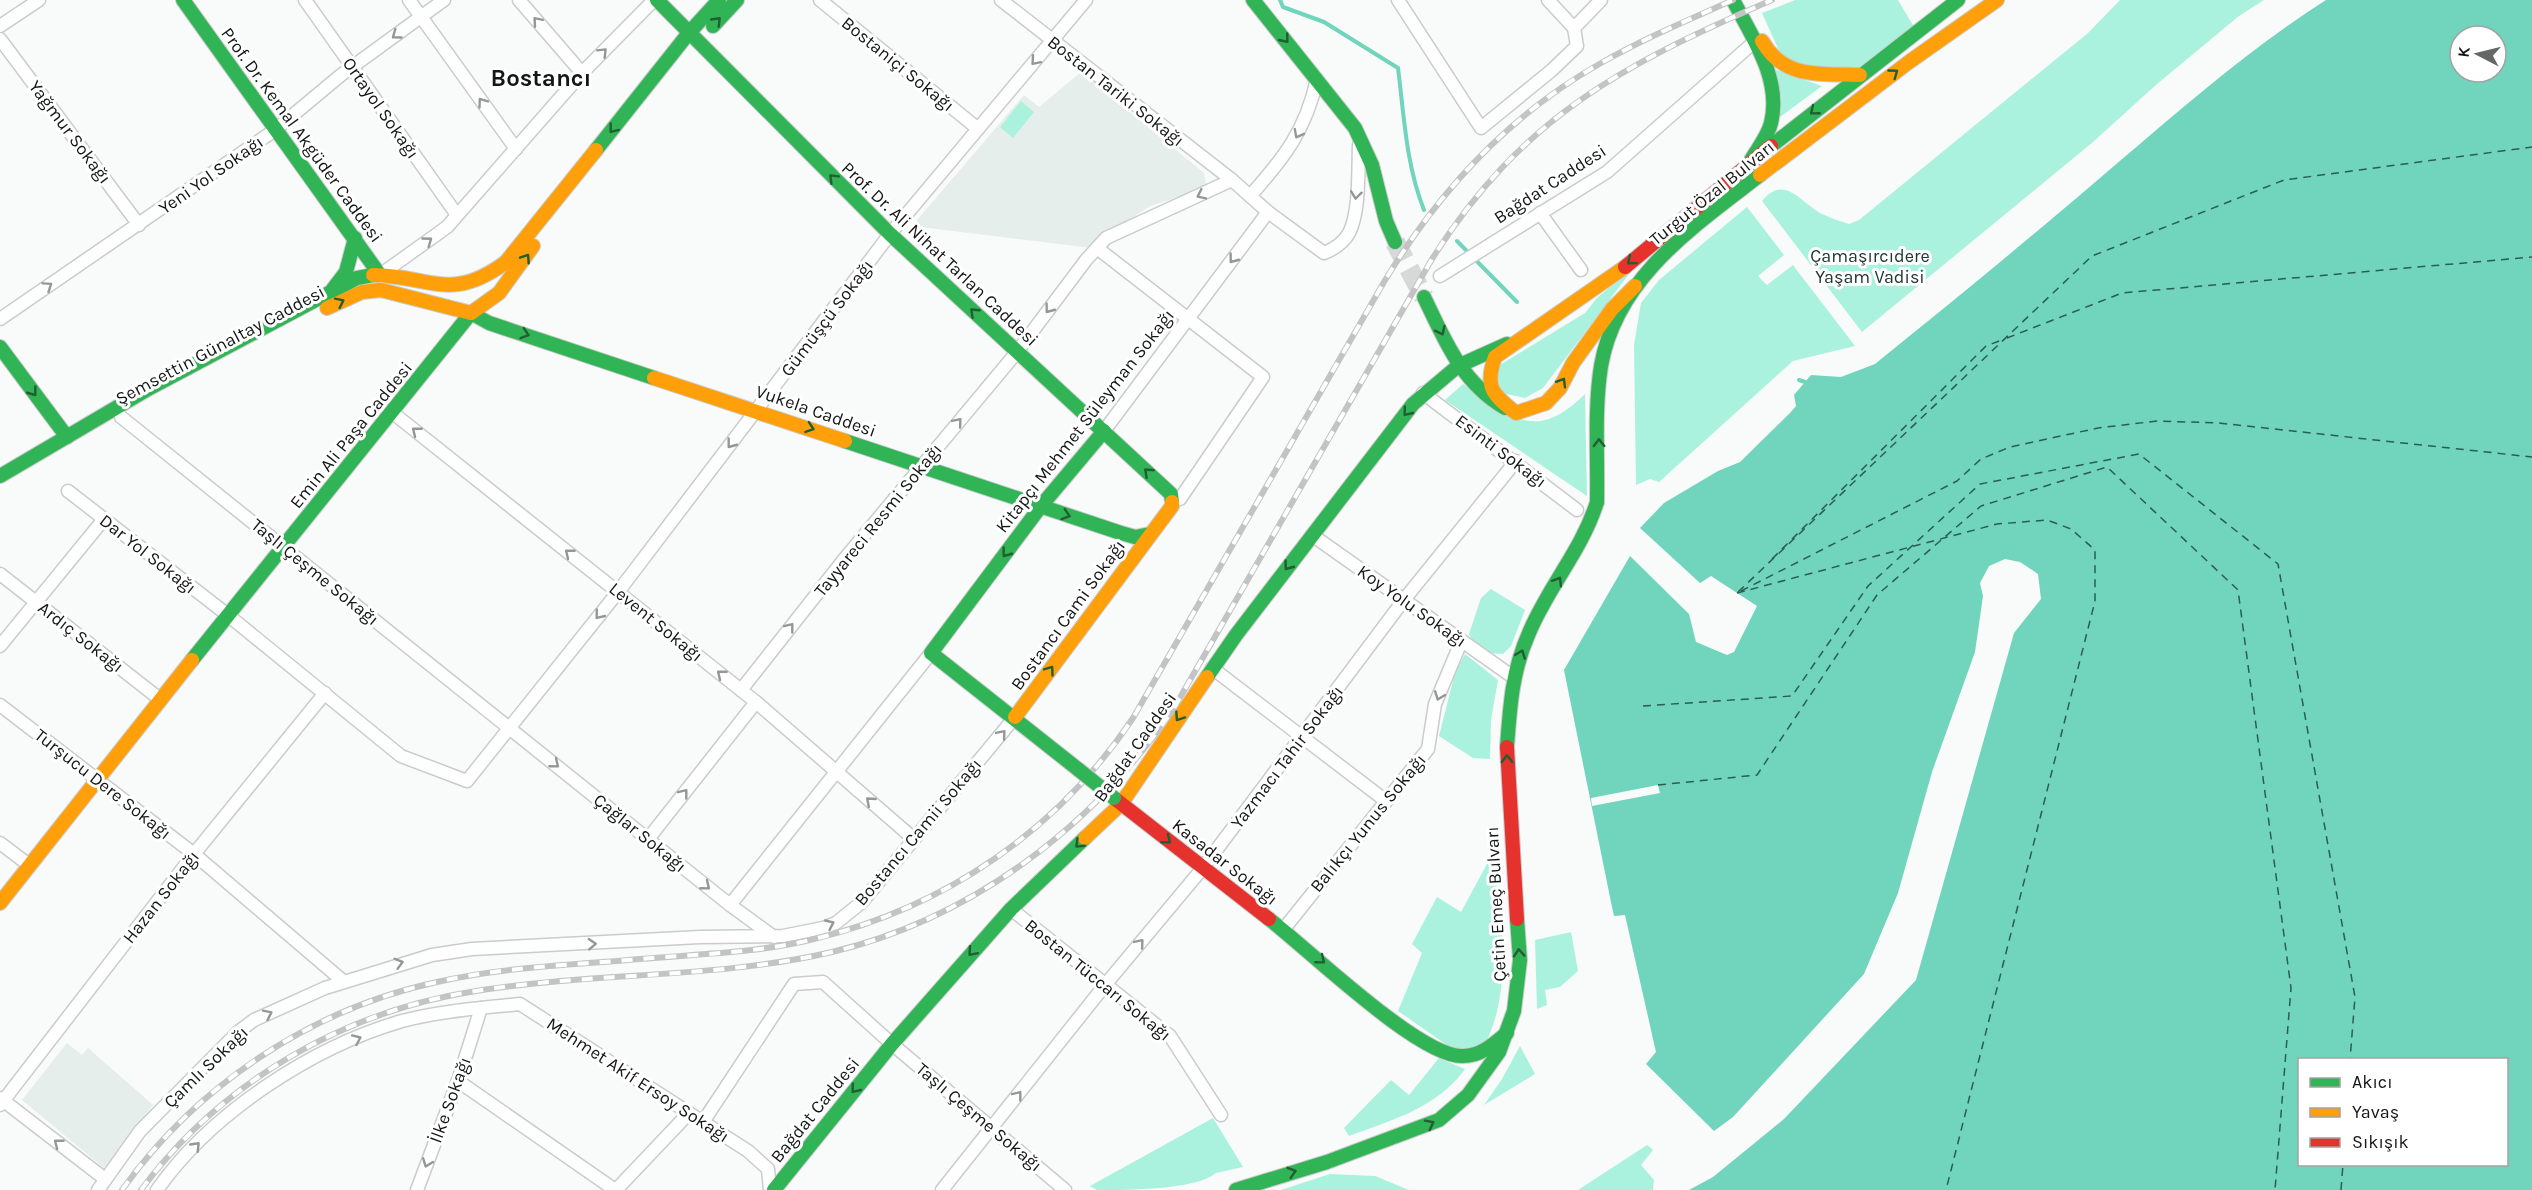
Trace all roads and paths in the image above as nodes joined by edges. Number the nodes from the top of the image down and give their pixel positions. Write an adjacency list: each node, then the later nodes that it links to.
1 (39, 0): 22 (street)
2 (183, 0): 33 (main road, Prof. Dr. Kemal Akgüder Caddesi)
3 (305, 0): 28 (street, Ortayol Sokağı)
4 (409, 0): 21 (street)
5 (444, 0): 21 (street, Yeni Yol Sokağı)
6 (519, 0): 29 (street, one-way to 6)
7 (655, 0): 24 (main road, Prof. Dr. Ali Nihat Tarlan Caddesi); 29 (street, Şemsettin Günaltay Caddesi, one-way to 7)
8 (719, 0): 24 (main road, Emin Ali Paşa Caddesi)
9 (737, 0): 24 (main road, Emin Ali Paşa Caddesi, one-way to 9)
10 (820, 0): 32 (street, Bostaniçi Sokağı)
11 (1001, 0): 26 (street, Bostan Tariki Sokağı)
12 (1086, 0): 26 (street, Gümüşçü Sokağı)
13 (1253, 0): 31 (main road, one-way to 31)
14 (1398, 0): 23 (street)
15 (1548, 0): 23 (street)
16 (1601, 0): 23 (street)
17 (1733, 0): 27 (main road)
18 (1741, 0): 30 (main road)
19 (1958, 0): 30 (main road, Turgut Özal Bulvarı)
20 (1997, 0): 51 (main road, Turgut Özal Bulvarı, one-way to 20)
21 (421, 17): 28 (street, Yeni Yol Sokağı, one-way to 28); 35 (street, one-way to 21)
22 (0, 26)
23 (1574, 28)
24 (692, 38): 43 (main road, Prof. Dr. Ali Nihat Tarlan Caddesi, one-way to 24); 50 (main road, Emin Ali Paşa Caddesi, one-way to 50); 55 (main road, Emin Ali Paşa Caddesi, one-way to 24)
25 (0, 39): 42 (street, Yağmur Sokağı)
26 (1053, 41): 32 (street, Gümüşçü Sokağı, one-way to 32); 37 (street, Bostan Tariki Sokağı)
27 (1753, 43): 36 (main road); 40 (street, Bağdat Caddesi)
28 (351, 68): 33 (street, Yeni Yol Sokağı); 41 (street, Ortayol Sokağı)
29 (582, 73): 35 (street, Şemsettin Günaltay Caddesi)
30 (1860, 75): 36 (main road, Turgut Özal Bulvarı, one-way to 36)
31 (1317, 79): 34 (main road); 38 (street, one-way to 38)
32 (977, 128): 43 (street, Gümüşçü Sokağı)
33 (275, 130): 42 (street, Yeni Yol Sokağı); 44 (main road, Prof. Dr. Kemal Akgüder Caddesi)
34 (1360, 137): 39 (street, Bostan Tariki Sokağı, one-way to 39); 45 (main road)
35 (516, 149): 41 (street, Şemsettin Günaltay Caddesi)
36 (1749, 164): 58 (main road, Turgut Özal Bulvarı, one-way to 58)
37 (1232, 180): 38 (street, Bostan Tariki Sokağı); 46 (street, Tayyareci Resmi Sokağı, one-way to 46)
38 (1250, 196): 39 (street, Bostan Tariki Sokağı)
39 (1268, 212): 57 (street, Kitapçı Mehmet Süleyman Sokağı, one-way to 57)
40 (1540, 213): 47 (street); 49 (street, Bağdat Caddesi)
41 (457, 216): 48 (street, Şemsettin Günaltay Caddesi, one-way to 41)
42 (140, 225): 56 (street, Yeni Yol Sokağı, one-way to 42)
43 (890, 234): 60 (main road, Prof. Dr. Ali Nihat Tarlan Caddesi, one-way to 43); 63 (street, Gümüşçü Sokağı)
44 (355, 238): 48 (main road, Prof. Dr. Kemal Akgüder Caddesi); 54 (main road)
45 (1395, 242)
46 (1097, 248): 57 (street); 60 (street, Tayyareci Resmi Sokağı, one-way to 60)
47 (1581, 270)
48 (380, 275): 50 (main road, Şemsettin Günaltay Caddesi); 52 (street, Prof. Dr. Kemal Akgüder Caddesi); 54 (main road, Şemsettin Günaltay Caddesi)
49 (1440, 276)
50 (475, 282): 55 (main road)
51 (1635, 286): 65 (main road, one-way to 51); 75 (main road, Turgut Özal Bulvarı, one-way to 51)
52 (391, 291): 55 (main road, Şemsettin Günaltay Caddesi); 66 (main road, Şemsettin Günaltay Caddesi, one-way to 52)
53 (1424, 297): 61 (main road, one-way to 61)
54 (322, 298): 68 (main road, Şemsettin Günaltay Caddesi)
55 (471, 313): 63 (main road, Vukela Caddesi, one-way to 63); 64 (main road, Emin Ali Paşa Caddesi)
56 (0, 319)
57 (1187, 320): 67 (street, Kitapçı Mehmet Süleyman Sokağı); 74 (street)
58 (1525, 336): 61 (main road, Bağdat Caddesi); 65 (main road)
59 (0, 347): 68 (main road, one-way to 68)
60 (1017, 352): 67 (main road, Prof. Dr. Ali Nihat Tarlan Caddesi); 70 (street, Tayyareci Resmi Sokağı, one-way to 60)
61 (1458, 366): 62 (main road, Bağdat Caddesi); 65 (main road)
62 (1424, 393): 69 (street, Esinti Sokağı); 80 (main road, Bağdat Caddesi, one-way to 80)
63 (757, 410): 70 (main road, Vukela Caddesi, one-way to 70); 83 (street, Gümüşçü Sokağı, one-way to 83)
64 (393, 412): 81 (main road, Emin Ali Paşa Caddesi); 83 (street, Levent Sokağı, one-way to 64)
65 (1516, 413)
66 (121, 417): 72 (main road, Şemsettin Günaltay Caddesi); 81 (street, Taşlı Çeşme Sokağı)
67 (1104, 431): 76 (main road, Kitapçı Mehmet Süleyman Sokağı); 79 (main road, Prof. Dr. Ali Nihat Tarlan Caddesi, one-way to 67)
68 (67, 437): 71 (main road, Şemsettin Günaltay Caddesi)
69 (1516, 461): 77 (street, Esinti Sokağı); 84 (street, Yazmacı Tahir Sokağı)
70 (921, 466): 76 (main road, Vukela Caddesi); 92 (street, Tayyareci Resmi Sokağı, one-way to 70)
71 (0, 476)
72 (0, 489)
73 (68, 491): 78 (street, Dar Yol Sokağı)
74 (1180, 498)
75 (1597, 502): 91 (main road, Çetin Emeç Bulvarı, one-way to 75)
76 (1041, 506): 79 (main road, Vukela Caddesi, one-way to 79); 89 (main road, Kitapçı Mehmet Süleyman Sokağı, one-way to 89)
77 (1577, 510)
78 (104, 519): 85 (street); 86 (street, Dar Yol Sokağı)
79 (1150, 534): 97 (main road, Bostancı Cami Sokağı, one-way to 79)
80 (1312, 535): 84 (street, Koy Yolu Sokağı); 90 (main road, Bağdat Caddesi, one-way to 90)
81 (284, 548): 86 (main road, Emin Ali Paşa Caddesi); 98 (street, Taşlı Çeşme Sokağı)
82 (0, 574): 85 (street, Ardıç Sokağı)
83 (618, 592): 92 (street, Levent Sokağı, one-way to 83); 98 (street, Gümüşçü Sokağı, one-way to 98)
84 (1403, 601): 87 (street, Koy Yolu Sokağı); 99 (street, Yazmacı Tahir Sokağı)
85 (36, 603): 88 (street); 94 (street, Ardıç Sokağı)
86 (229, 616): 93 (street, Dar Yol Sokağı); 94 (main road, Emin Ali Paşa Caddesi)
87 (1461, 642): 91 (street, Koy Yolu Sokağı); 103 (street, Balıkçı Yunus Sokağı, one-way to 103)
88 (0, 646)
89 (931, 653): 97 (main road, Kasadar Sokağı); 100 (street)
90 (1212, 668): 99 (street); 102 (main road, Bağdat Caddesi, one-way to 102)
91 (1513, 677): 118 (main road, Çetin Emeç Bulvarı, one-way to 91)
92 (741, 690): 95 (street, Levent Sokağı)
93 (325, 693): 98 (street); 107 (street, Hazan Sokağı)
94 (161, 700): 101 (main road, Emin Ali Paşa Caddesi)
95 (756, 702): 100 (street, Levent Sokağı); 104 (street, one-way to 95)
96 (0, 705): 101 (street, Turşucu Dere Sokağı)
97 (1015, 717): 102 (main road, Kasadar Sokağı, bridge); 105 (street, Bostancı Camii Sokağı, one-way to 97)
98 (509, 727): 104 (street, Çağlar Sokağı, one-way to 104)
99 (1302, 738): 103 (street); 109 (street, Yazmacı Tahir Sokağı)
100 (836, 772): 105 (street, Levent Sokağı, one-way to 100); 111 (street)
101 (96, 779): 107 (street, Turşucu Dere Sokağı); 108 (main road, Emin Ali Paşa Caddesi)
102 (1118, 801): 109 (main road, Kasadar Sokağı, one-way to 109); 112 (main road, Bağdat Caddesi, one-way to 112)
103 (1386, 801): 113 (street, Balıkçı Yunus Sokağı)
104 (648, 839): 111 (street, Çağlar Sokağı, one-way to 111)
105 (914, 839): 114 (street, Bostancı Camii Sokağı, one-way to 105)
106 (0, 843): 108 (street)
107 (194, 854): 115 (street, Turşucu Dere Sokağı); 121 (street, Hazan Sokağı)
108 (29, 865): 110 (main road, Emin Ali Paşa Caddesi)
109 (1202, 869): 113 (main road, Kasadar Sokağı); 116 (street, Yazmacı Tahir Sokağı, one-way to 109)
110 (0, 903)
111 (730, 905): 114 (street, Çağlar Sokağı)
112 (1011, 909): 116 (street, Bostan Tüccarı Sokağı); 119 (main road, Bağdat Caddesi, one-way to 119)
113 (1283, 930): 118 (main road, Kasadar Sokağı, one-way to 118)
114 (774, 937): 115 (street, Bostancı Camii Sokağı, one-way to 114)
115 (343, 981): 126 (street, Çamlı Sokağı, one-way to 115)
116 (1105, 985): 123 (street, Bostan Tüccarı Sokağı); 125 (street, Yazmacı Tahir Sokağı, one-way to 116)
117 (482, 1008): 120 (street, İlke Sokağı); 122 (street, Mehmet Akif Ersoy Sokağı); 128 (street, Mehmet Akif Ersoy Sokağı, one-way to 117)
118 (1507, 1033): 134 (main road, Çetin Emeç Bulvarı, one-way to 118)
119 (892, 1044): 124 (street, Taşlı Çeşme Sokağı); 125 (street, Taşlı Çeşme Sokağı); 131 (main road, Bağdat Caddesi, one-way to 131)
120 (458, 1081): 129 (street, İlke Sokağı, one-way to 129); 130 (street)
121 (1, 1101): 126 (street, one-way to 121)
122 (688, 1113): 124 (street, Mehmet Akif Ersoy Sokağı); 130 (street)
123 (1221, 1115)
124 (703, 1122): 131 (street, Mehmet Akif Ersoy Sokağı)
125 (993, 1127): 132 (street, Yazmacı Tahir Sokağı); 133 (street, Taşlı Çeşme Sokağı)
126 (105, 1179): 127 (street, Çamlı Sokağı)
127 (98, 1190)
128 (157, 1190)
129 (417, 1190)
130 (616, 1190)
131 (772, 1190)
132 (942, 1190)
133 (1065, 1190)
134 (1236, 1190)

